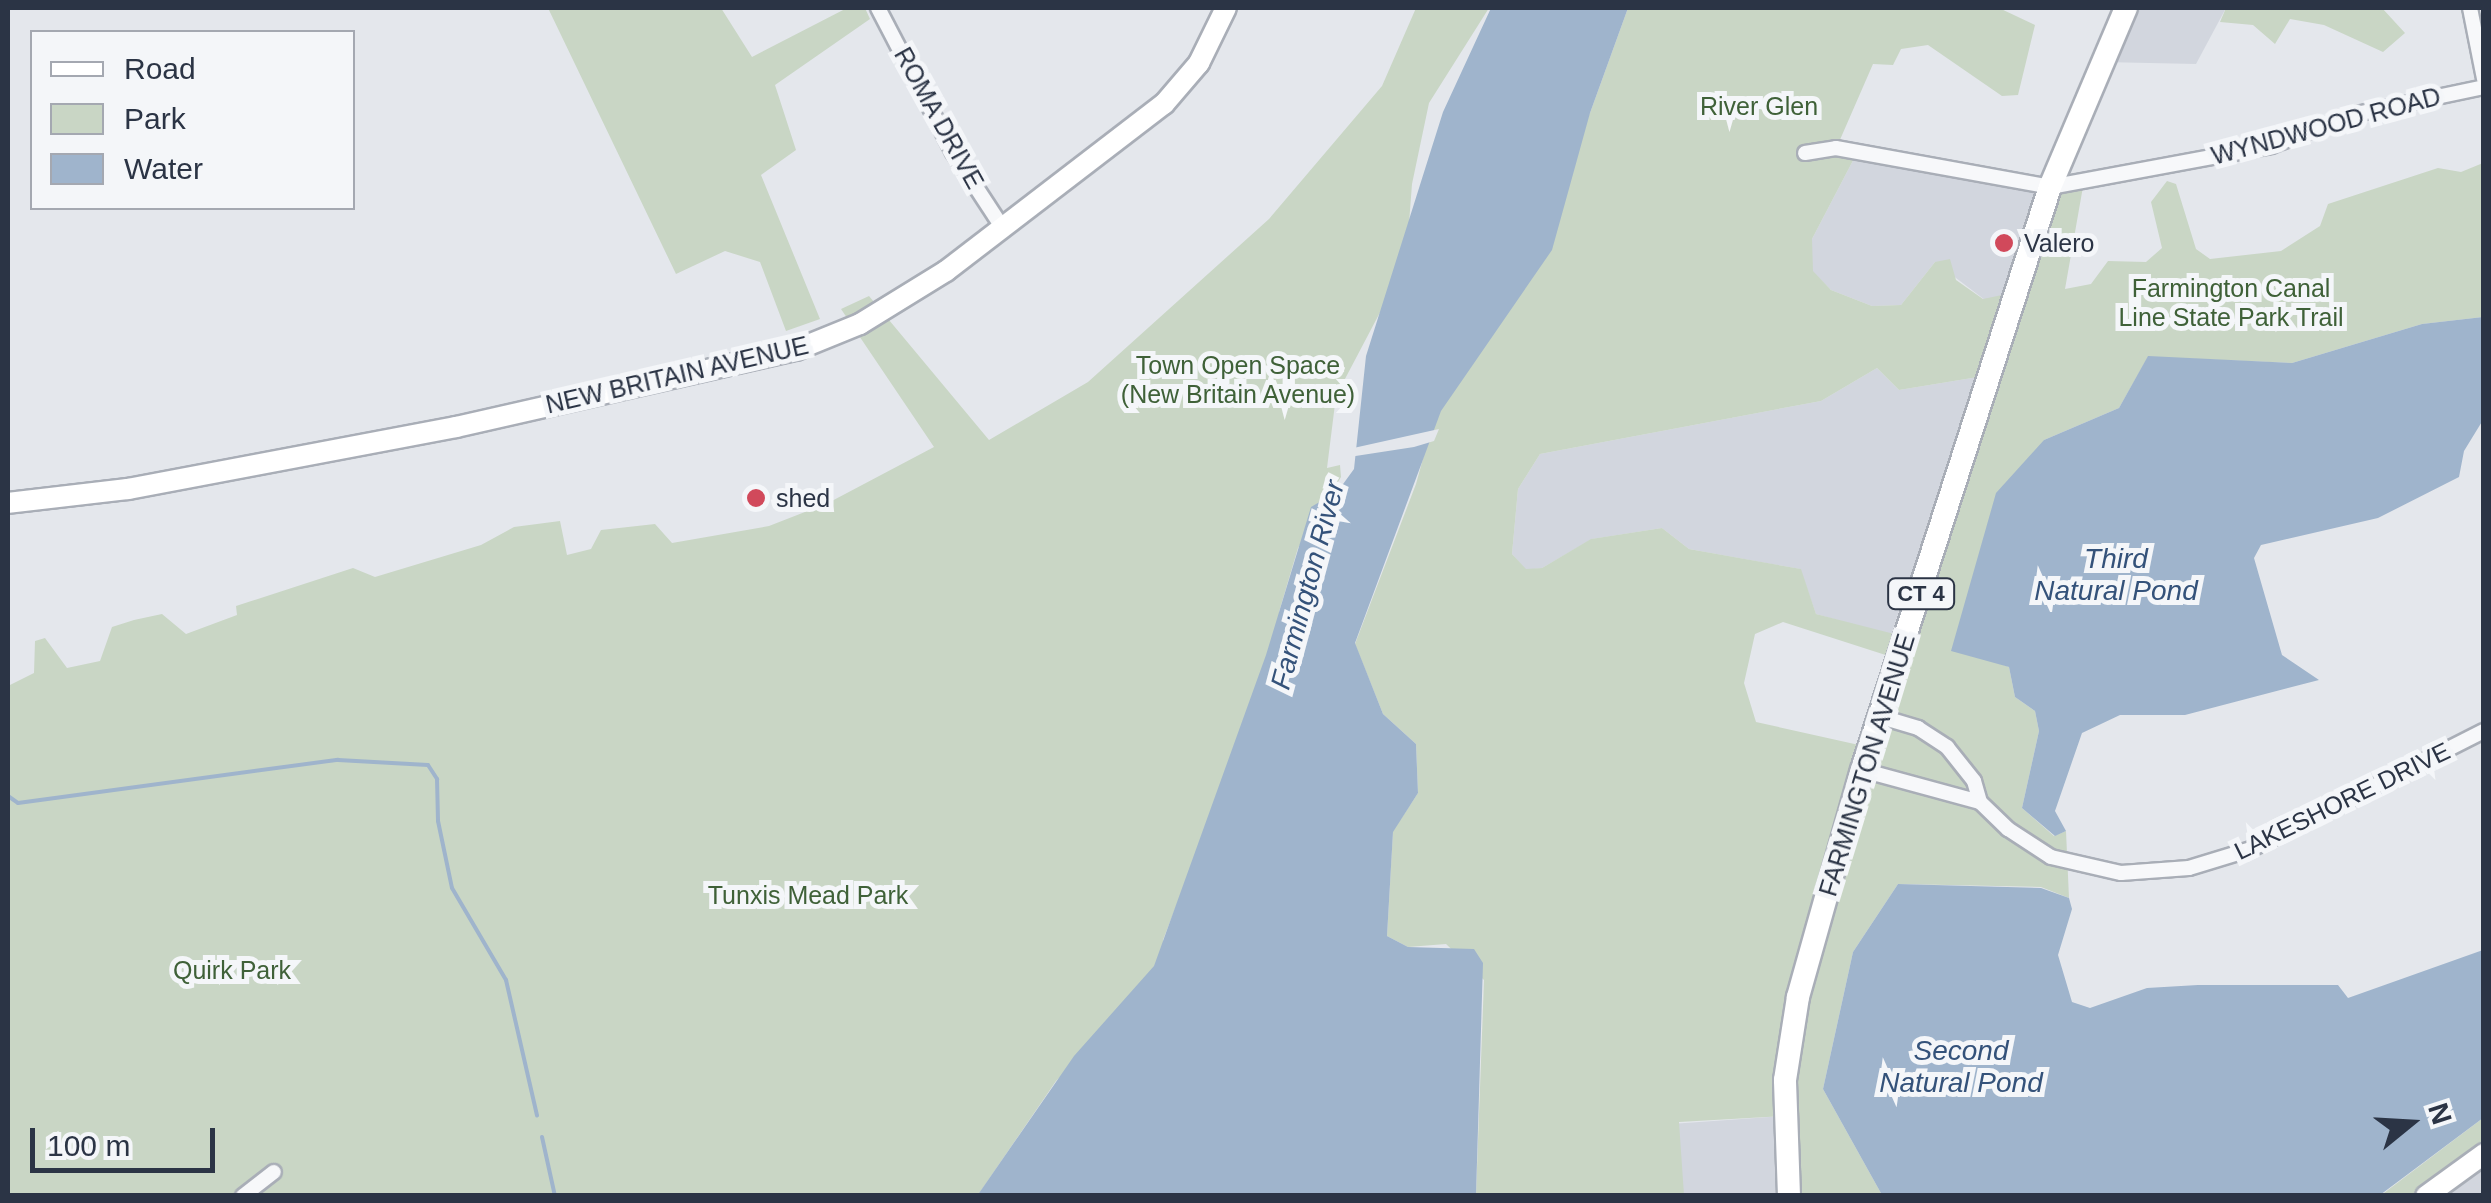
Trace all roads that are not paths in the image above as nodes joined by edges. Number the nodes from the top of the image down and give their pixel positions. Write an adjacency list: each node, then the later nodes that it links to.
1 (878, 8): 9 (street, ROMA DRIVE)
2 (1226, 8): 9 (street, NEW BRITAIN AVENUE)
3 (2126, 8): 8 (main road, FARMINGTON AVENUE / CT 4)
4 (2470, 8): 5 (street)
5 (2484, 79)
6 (2484, 87): 8 (street, WYNDWOOD ROAD)
7 (1806, 153): 8 (street)
8 (2050, 187): 11 (main road, FARMINGTON AVENUE / CT 4)
9 (1002, 228): 10 (street, NEW BRITAIN AVENUE)
10 (8, 503)
11 (1878, 716): 13 (main road, FARMINGTON AVENUE / CT 4); 14 (street, LAKESHORE DRIVE)
12 (2484, 731): 14 (street, LAKESHORE DRIVE)
13 (1862, 770): 14 (street, LAKESHORE DRIVE); 18 (main road, FARMINGTON AVENUE / CT 4)
14 (1980, 802)
15 (2484, 1154): 19 (street)
16 (274, 1172): 17 (street)
17 (243, 1196)
18 (1789, 1196)
19 (2426, 1196)

